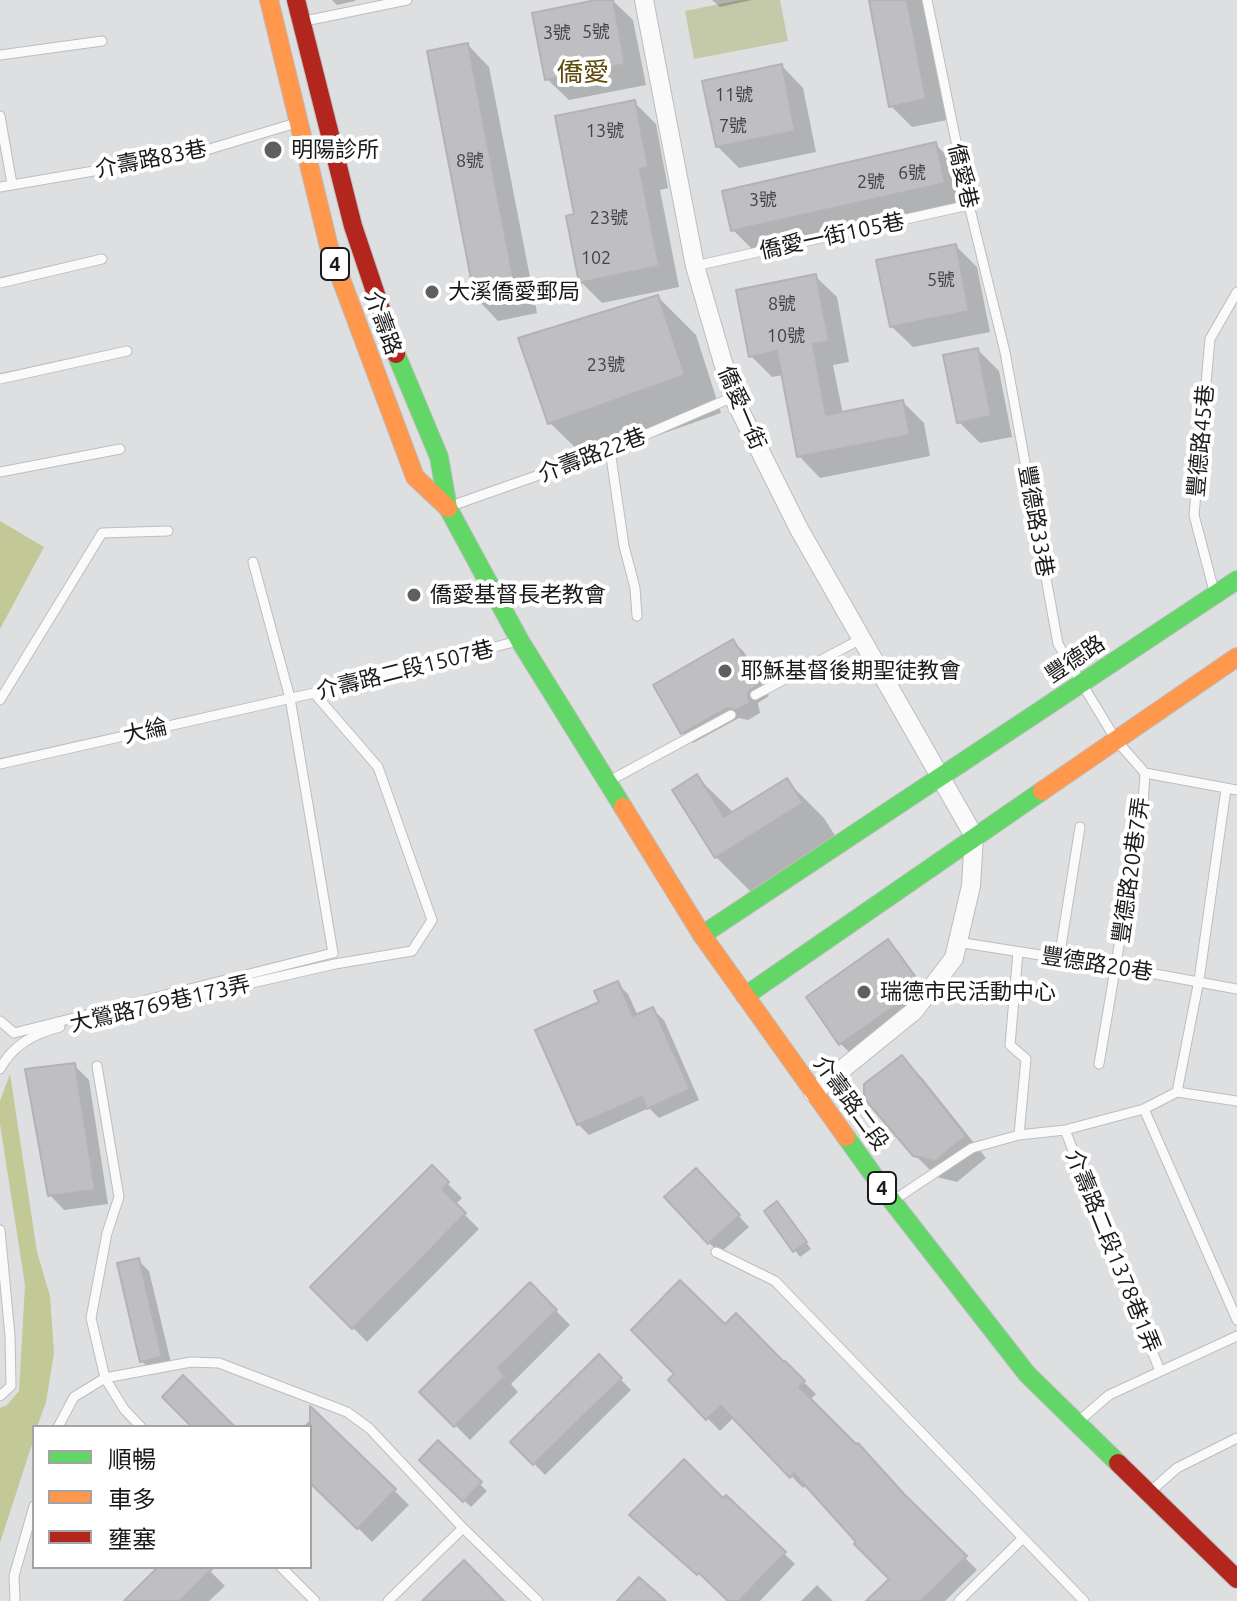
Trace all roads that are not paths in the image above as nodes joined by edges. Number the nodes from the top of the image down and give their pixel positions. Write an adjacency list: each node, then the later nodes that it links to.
1 (269, 0): 7 (main road, 介壽路 / 4)
2 (296, 0): 6 (main road, 介壽路 / 4)
3 (407, 0): 6 (lane)
4 (644, 0): 16 (street, 僑愛一街)
5 (927, 0): 14 (lane, 僑愛巷)
6 (302, 22): 7 (lane); 26 (main road, 介壽路 / 4)
7 (276, 27): 11 (main road, 介壽路 / 4)
8 (102, 41): 9 (lane)
9 (0, 55)
10 (0, 116): 12 (lane)
11 (299, 122): 12 (lane, 介壽路83巷); 26 (main road, 介壽路 / 4)
12 (12, 184): 13 (lane, 介壽路83巷)
13 (0, 187)
14 (969, 205): 16 (lane, 僑愛一街105巷); 20 (lane, 僑愛巷)
15 (102, 259): 17 (lane)
16 (695, 266): 22 (street, 僑愛一街)
17 (0, 283)
18 (1237, 292): 30 (lane, 豐德路45巷)
19 (127, 351): 21 (lane)
20 (1005, 352): 35 (lane, 豐德路33巷)
21 (0, 379)
22 (733, 397): 24 (lane, 介壽路22巷); 32 (street, 僑愛一街)
23 (120, 449): 25 (lane)
24 (610, 450): 26 (lane, 介壽路22巷); 31 (lane)
25 (0, 472)
26 (448, 508): 33 (main road, 介壽路 / 4)
27 (168, 531): 39 (lane)
28 (253, 562): 38 (lane)
29 (1237, 580): 30 (main road, 豐德路)
30 (1215, 595): 35 (main road, 豐德路)
31 (637, 616)
32 (861, 639): 37 (lane); 44 (street, 僑愛一街)
33 (520, 641): 36 (lane, 介壽路二段1507巷); 45 (main road, 介壽路二段 / 4)
34 (1237, 657): 41 (main road)
35 (1081, 685): 41 (lane, 豐德路33巷); 44 (main road, 豐德路)
36 (314, 693): 38 (lane, 介壽路二段1507巷); 60 (lane, 大鶯路769巷173弄)
37 (755, 695)
38 (290, 698): 42 (lane, 大綸); 57 (lane)
39 (0, 700)
40 (731, 715): 45 (lane)
41 (1116, 740): 43 (lane, 豐德路33巷); 48 (main road)
42 (0, 764)
43 (1145, 773): 46 (lane); 53 (lane, 豐德路20巷7弄)
44 (940, 779): 48 (street); 49 (main road, 豐德路)
45 (607, 782): 49 (main road, 介壽路二段 / 4)
46 (1232, 790): 54 (lane)
47 (1080, 827): 52 (lane)
48 (974, 836): 50 (street); 56 (main road)
49 (702, 935): 56 (main road, 介壽路二段 / 4)
50 (957, 942): 51 (lane, 豐德路20巷); 62 (street)
51 (1018, 952): 52 (lane, 豐德路20巷); 66 (lane)
52 (1059, 959): 53 (lane, 豐德路20巷)
53 (1117, 967): 54 (lane, 豐德路20巷); 58 (lane, 豐德路20巷7弄)
54 (1199, 980): 55 (lane, 豐德路20巷); 61 (lane)
55 (1237, 989)
56 (745, 996): 62 (main road, 介壽路二段 / 4)
57 (0, 1021)
58 (1099, 1064)
59 (97, 1066): 73 (lane)
60 (0, 1069)
61 (1177, 1092): 63 (lane); 64 (lane)
62 (813, 1093): 67 (main road, 介壽路二段 / 4)
63 (1237, 1101)
64 (1144, 1109): 65 (lane); 70 (lane)
65 (1065, 1130): 66 (lane); 72 (lane, 介壽路二段1378巷1弄)
66 (1019, 1135): 67 (lane)
67 (892, 1201): 75 (main road, 介壽路二段 / 4)
68 (0, 1230): 74 (lane)
69 (716, 1252): 82 (lane)
70 (1237, 1320)
71 (1237, 1336): 72 (lane)
72 (1160, 1371): 75 (lane)
73 (105, 1378): 76 (lane); 77 (lane); 81 (lane)
74 (0, 1396)
75 (1077, 1423): 79 (main road, 介壽路二段 / 4)
76 (59, 1425)
77 (139, 1425)
78 (1237, 1438): 79 (lane)
79 (1148, 1492): 84 (main road, 介壽路二段 / 4)
80 (32, 1513): 85 (lane)
81 (463, 1528): 87 (lane); 88 (lane)
82 (1022, 1539): 89 (lane); 90 (lane)
83 (283, 1569): 86 (lane)
84 (1237, 1579)
85 (15, 1601)
86 (315, 1601)
87 (388, 1601)
88 (538, 1601)
89 (959, 1601)
90 (1084, 1601)

